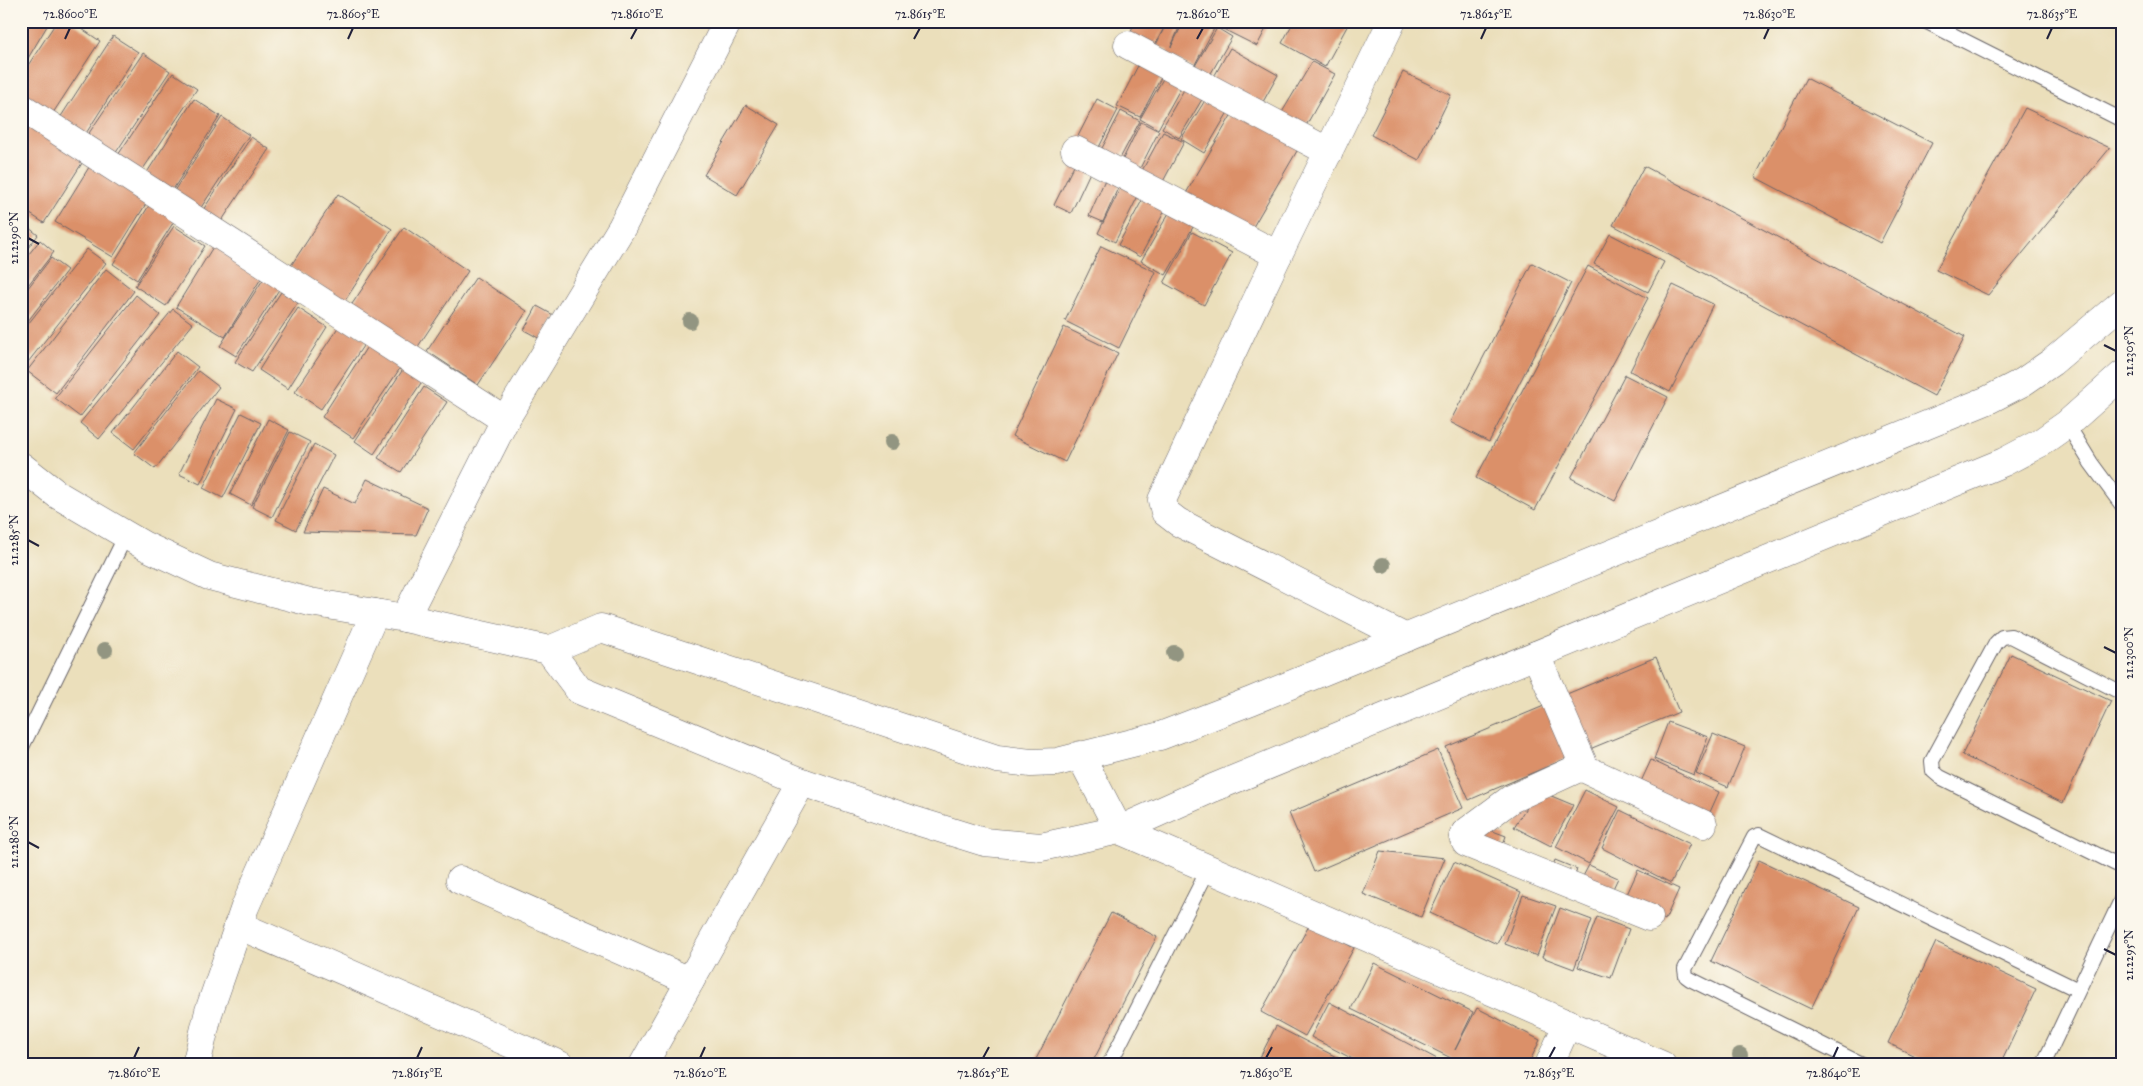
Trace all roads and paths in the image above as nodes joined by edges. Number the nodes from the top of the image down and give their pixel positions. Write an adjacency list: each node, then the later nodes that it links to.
1 (728, 21): 12 (street)
2 (1392, 21): 8 (street)
3 (1925, 21): 6 (lane)
4 (1128, 45): 8 (street)
5 (21, 107): 12 (street)
6 (2122, 120)
7 (1076, 150): 9 (street)
8 (1329, 152): 9 (street)
9 (1278, 255): 19 (street)
10 (2122, 303): 19 (street)
11 (2122, 375): 13 (street)
12 (505, 420): 18 (street)
13 (2067, 424): 15 (lane); 21 (street)
14 (21, 466): 16 (street)
15 (2122, 505)
16 (126, 535): 17 (street); 23 (lane)
17 (375, 613): 18 (street); 34 (street)
18 (405, 618): 20 (street)
19 (1406, 638): 24 (street)
20 (549, 650): 24 (street); 26 (street)
21 (1536, 655): 25 (street); 28 (street)
22 (2122, 692): 29 (lane)
23 (21, 749)
24 (1080, 755): 28 (street)
25 (1581, 767): 27 (street); 33 (street)
26 (802, 782): 28 (street); 35 (street)
27 (1703, 824)
28 (1119, 830): 30 (street)
29 (2122, 867)
30 (1209, 868): 37 (street); 41 (lane)
31 (460, 880): 35 (street)
32 (2122, 898): 36 (lane)
33 (1649, 916)
34 (238, 925): 38 (street); 39 (street)
35 (690, 981): 40 (street)
36 (2078, 990): 44 (lane); 45 (lane)
37 (1568, 1024): 42 (street); 43 (street)
38 (196, 1065)
39 (560, 1065)
40 (643, 1065)
41 (1108, 1065)
42 (1549, 1065)
43 (1662, 1065)
44 (1863, 1065)
45 (2043, 1065)

